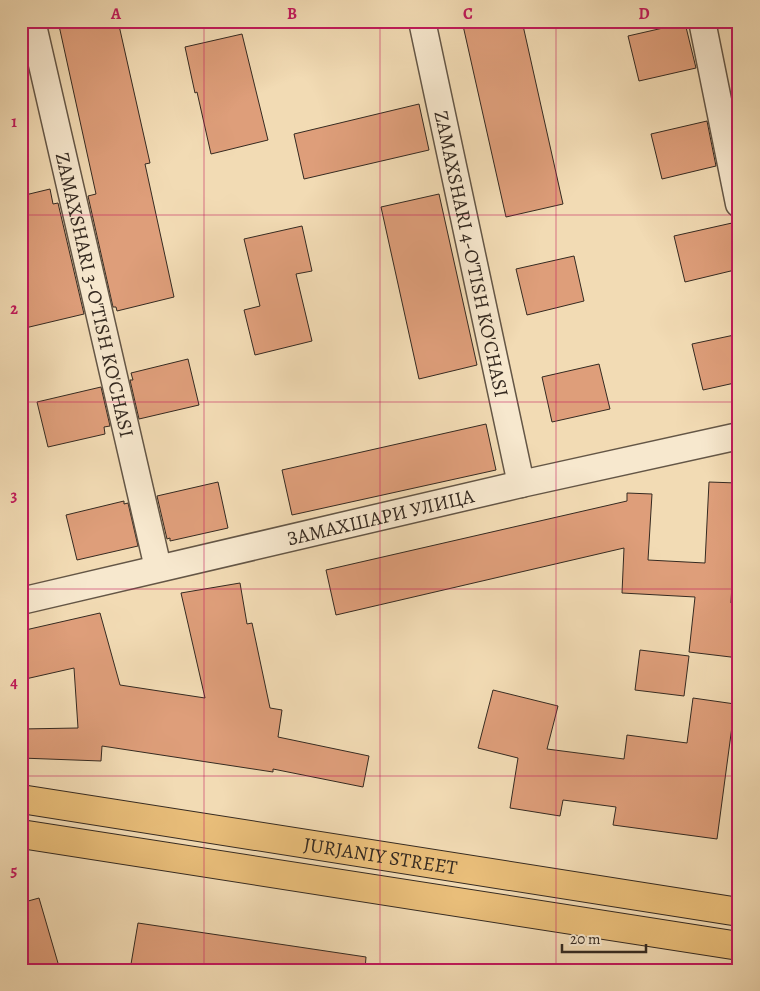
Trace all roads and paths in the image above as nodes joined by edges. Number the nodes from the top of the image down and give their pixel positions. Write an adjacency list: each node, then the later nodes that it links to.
1 (32, 21): 7 (street, ZAMAXSHARI 3-O'TISH KO'CHASI)
2 (422, 21): 6 (street, ZAMAXSHARI 4-O'TISH KO'CHASI)
3 (702, 21): 4 (street)
4 (739, 204)
5 (739, 436): 6 (street, ЗАМАХШАРИ УЛИЦА)
6 (521, 484): 7 (street, ЗАМАХШАРИ УЛИЦА)
7 (158, 568): 8 (street, ЗАМАХШАРИ УЛИЦА)
8 (21, 601)
9 (21, 799): 11 (main road, JURJANIY STREET)
10 (21, 834): 12 (main road, JURJANIY STREET)
11 (739, 912)
12 (739, 946)

